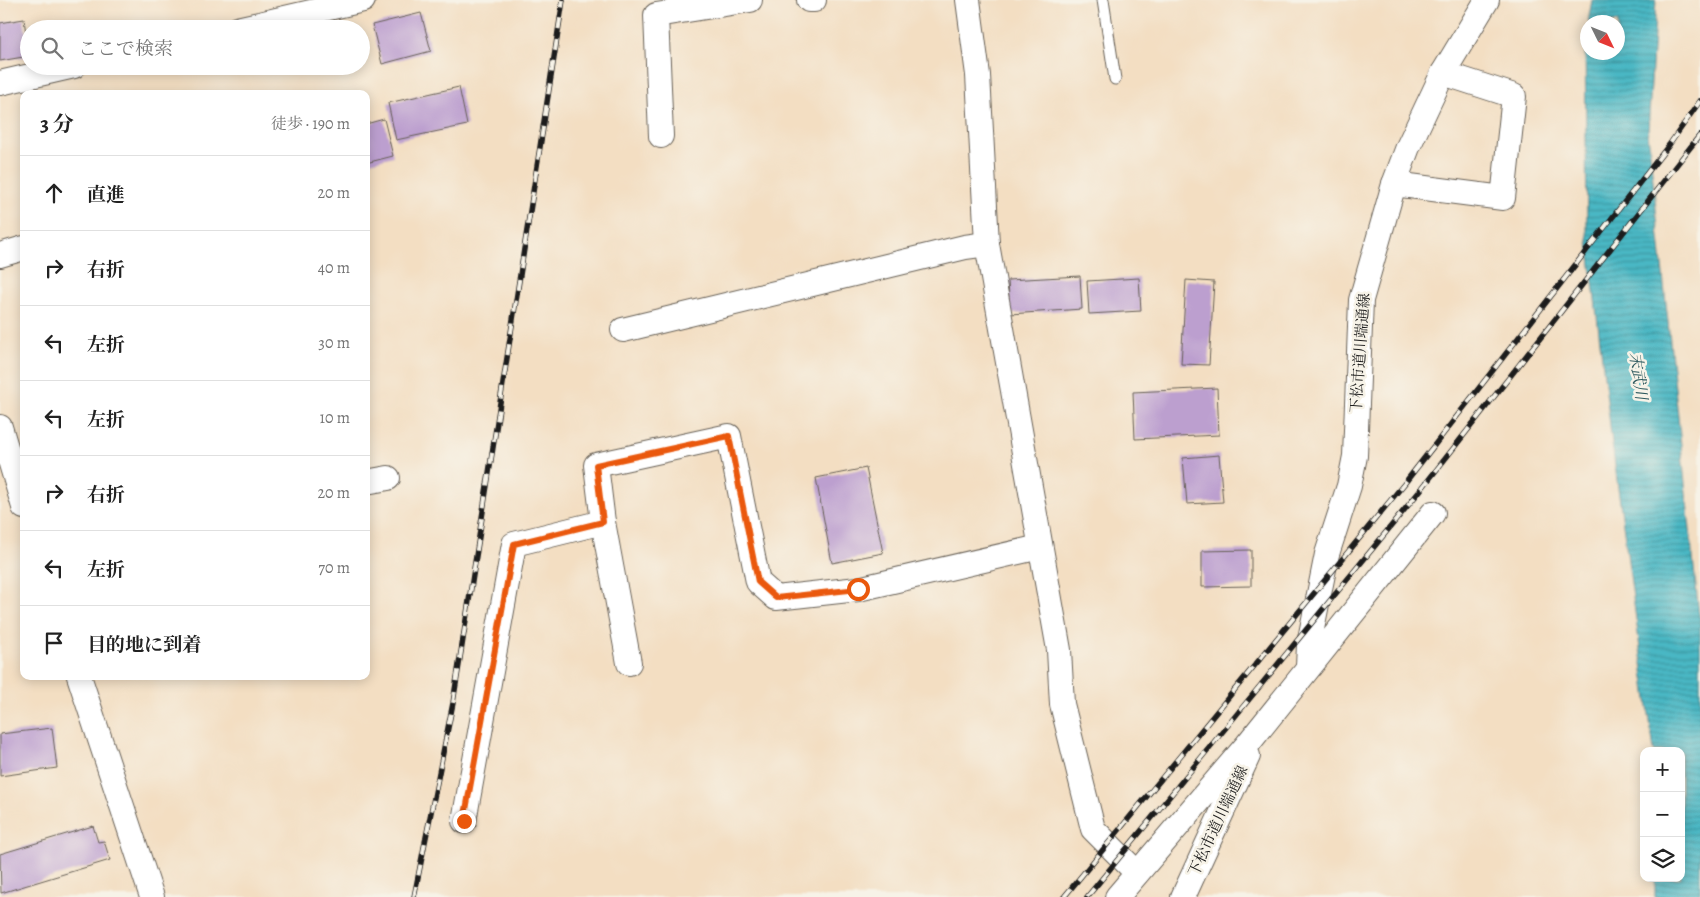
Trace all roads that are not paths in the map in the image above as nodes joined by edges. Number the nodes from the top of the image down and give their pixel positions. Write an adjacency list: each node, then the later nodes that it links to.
1 (363, 0): 8 (street)
2 (750, 0): 13 (street)
3 (809, 0): 4 (street)
4 (814, 0)
5 (968, 0): 15 (street)
6 (1103, 0): 11 (lane)
7 (1487, 0): 9 (street, 下松市道川端通線)
8 (277, 20)
9 (1443, 73): 14 (street, 下松市道川端通線); 14 (street)
10 (35, 75): 12 (street)
11 (1114, 79)
12 (0, 83)
13 (661, 136)
14 (1394, 184): 25 (street, 下松市道川端通線)
15 (987, 244): 18 (street); 23 (street)
16 (20, 249): 17 (street)
17 (0, 255)
18 (623, 330)
19 (0, 426): 20 (street)
20 (20, 494)
21 (1432, 513): 25 (street)
22 (603, 522): 23 (street); 24 (street); 28 (street)
23 (1040, 547): 29 (street)
24 (629, 664)
25 (1308, 667): 27 (street)
26 (80, 680): 30 (street)
27 (1247, 745): 29 (street); 32 (street, 下松市道川端通線)
28 (464, 821)
29 (1137, 873): 31 (street)
30 (152, 897)
31 (1117, 897)
32 (1183, 897)

